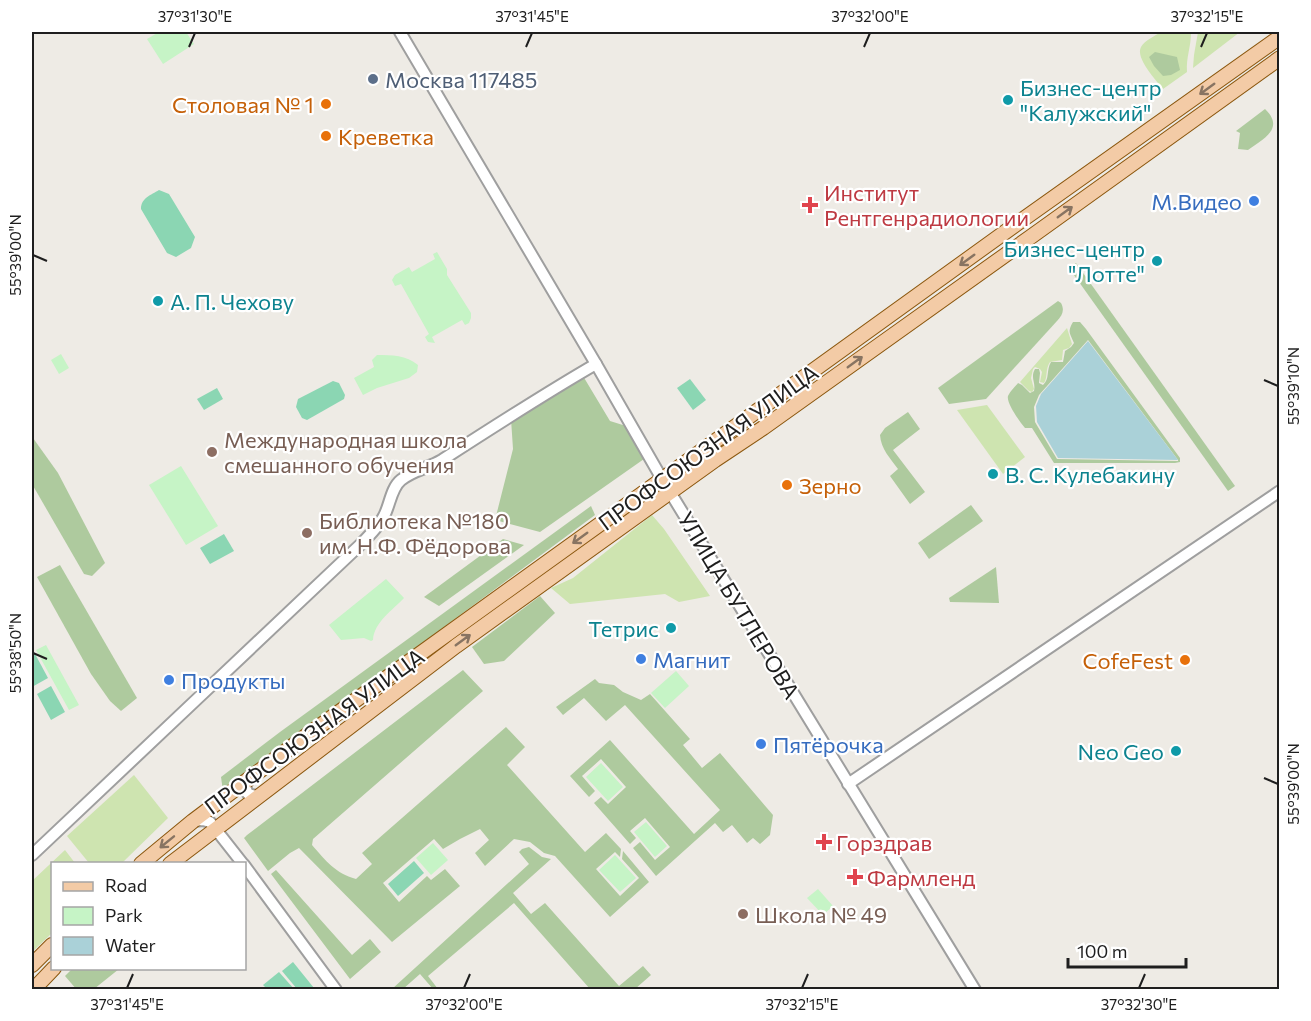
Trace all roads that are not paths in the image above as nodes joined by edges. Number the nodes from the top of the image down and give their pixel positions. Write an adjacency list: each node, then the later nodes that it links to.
1 (400, 32): 4 (street, УЛИЦА БУТЛЕРОВА)
2 (1280, 37): 5 (main road, ПРОФСОЮЗНАЯ УЛИЦА, one-way to 5)
3 (1280, 58): 7 (main road, ПРОФСОЮЗНАЯ УЛИЦА, one-way to 3)
4 (596, 364): 5 (street, УЛИЦА БУТЛЕРОВА); 13 (street)
5 (662, 479): 7 (street, УЛИЦА БУТЛЕРОВА); 8 (main road, ПРОФСОЮЗНАЯ УЛИЦА, one-way to 8)
6 (1280, 491): 9 (street)
7 (670, 492): 9 (street, УЛИЦА БУТЛЕРОВА); 10 (main road, ПРОФСОЮЗНАЯ УЛИЦА, one-way to 7)
8 (248, 779): 10 (street); 11 (main road, ПРОФСОЮЗНАЯ УЛИЦА)
9 (848, 784): 23 (street, УЛИЦА БУТЛЕРОВА)
10 (260, 795): 12 (main road, ПРОФСОЮЗНАЯ УЛИЦА)
11 (193, 821): 12 (street); 14 (main road, ПРОФСОЮЗНАЯ УЛИЦА, one-way to 14)
12 (216, 828): 15 (main road, ПРОФСОЮЗНАЯ УЛИЦА); 16 (street)
13 (32, 855)
14 (143, 862)
15 (173, 862)
16 (242, 862)
17 (246, 867): 22 (street)
18 (51, 946): 19 (main road)
19 (32, 965)
20 (53, 970): 21 (main road)
21 (33, 990)
22 (336, 990)
23 (975, 990)

